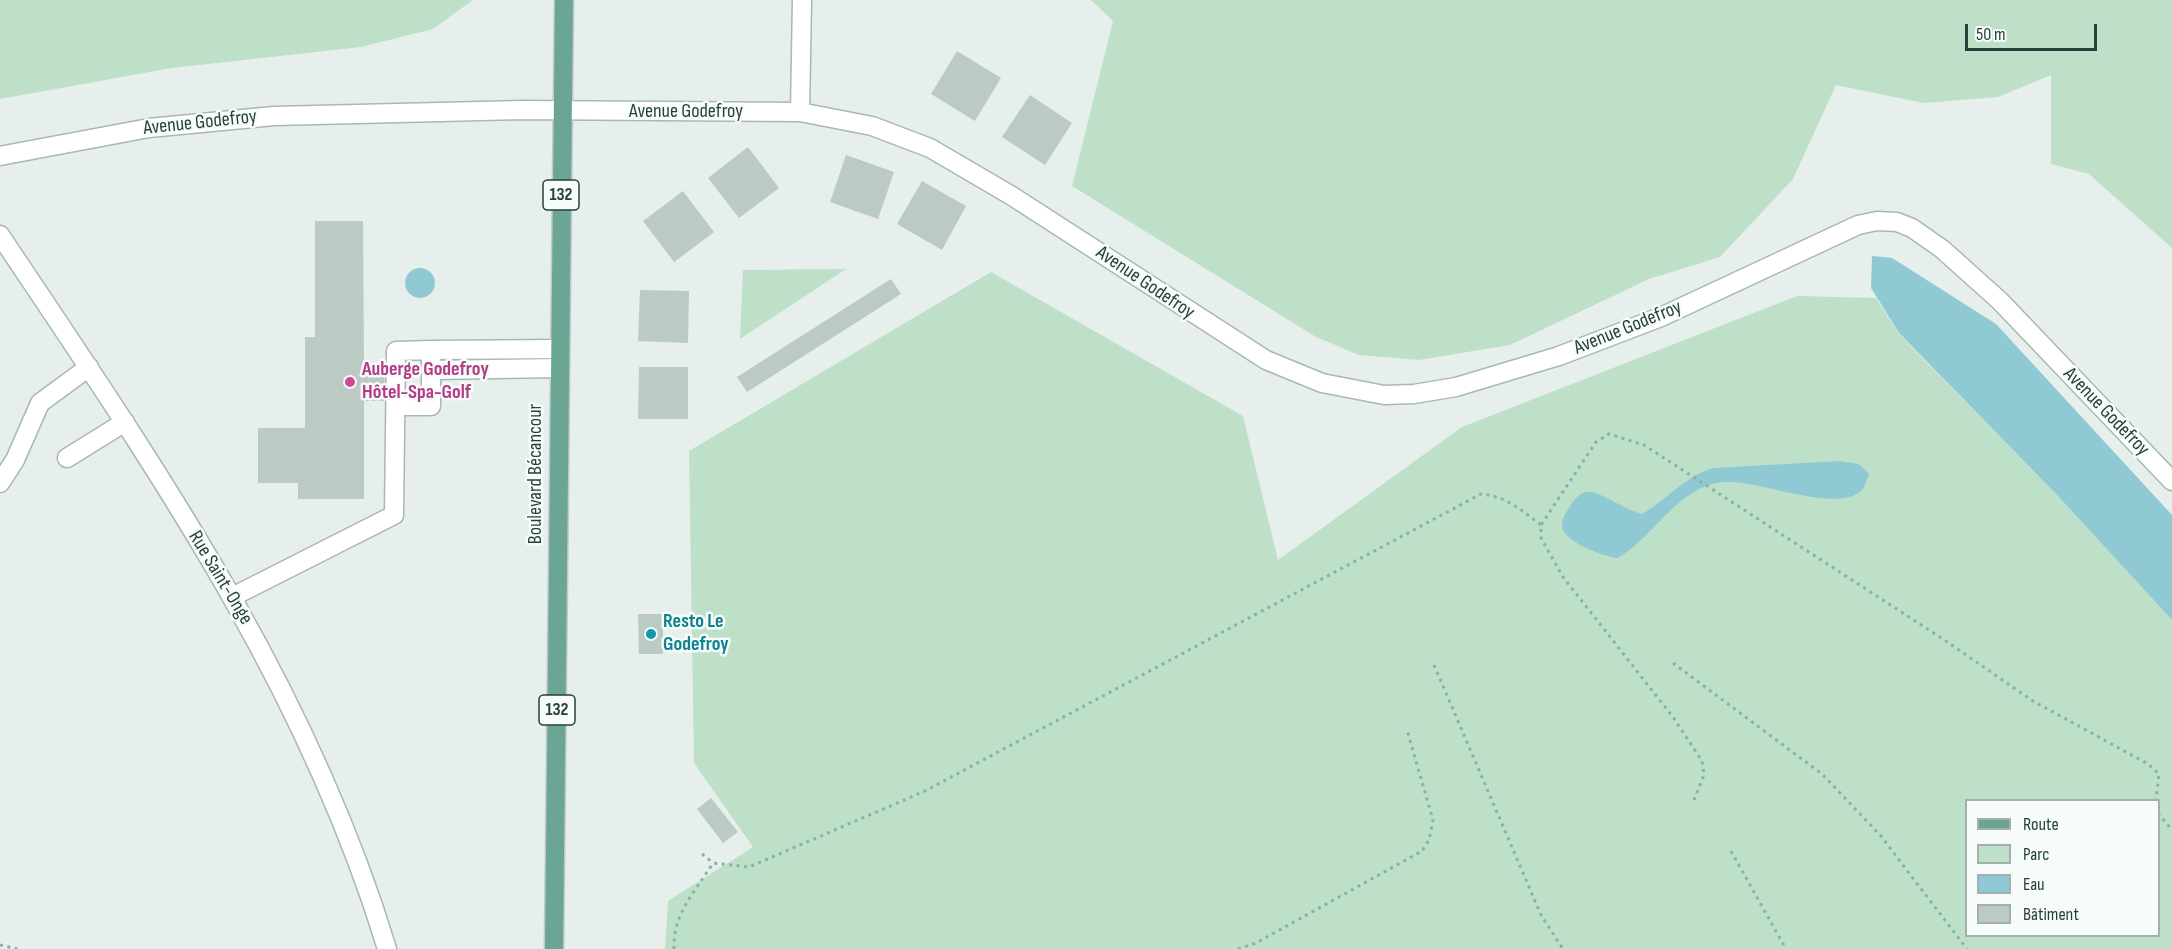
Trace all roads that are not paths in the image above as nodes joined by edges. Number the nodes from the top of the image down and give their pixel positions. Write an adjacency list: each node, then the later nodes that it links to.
1 (564, 0): 3 (main road, Boulevard Bécancour / 132)
2 (802, 0): 4 (street)
3 (562, 111): 4 (street, Avenue Godefroy); 5 (street, Avenue Godefroy); 7 (main road, Boulevard Bécancour / 132)
4 (800, 112): 15 (street, Avenue Godefroy)
5 (0, 156)
6 (0, 235): 9 (street, Rue Saint-Onge)
7 (560, 349): 8 (street); 10 (main road, Boulevard Bécancour / 132)
8 (431, 350): 11 (street); 12 (street)
9 (89, 368): 13 (street, Rue Saint-Onge); 16 (street)
10 (559, 368): 11 (street); 19 (main road, Boulevard Bécancour / 132)
11 (431, 370): 12 (street)
12 (396, 406): 17 (street)
13 (125, 422): 14 (street); 17 (street, Rue Saint-Onge)
14 (67, 458)
15 (2172, 481)
16 (0, 483)
17 (232, 597): 18 (street, Rue Saint-Onge)
18 (387, 949)
19 (554, 949)

